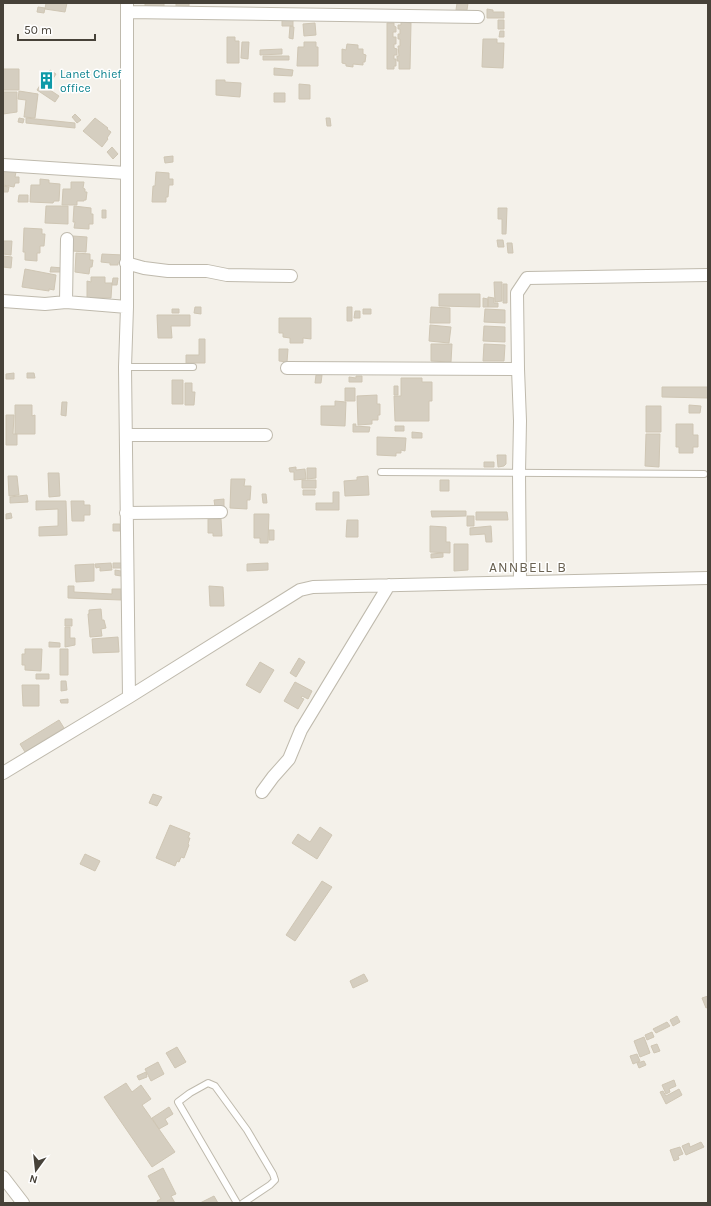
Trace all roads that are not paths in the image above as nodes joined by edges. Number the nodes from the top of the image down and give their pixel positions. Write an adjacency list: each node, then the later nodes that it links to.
1 (127, 8): 2 (street); 4 (street)
2 (478, 17)
3 (3, 165): 4 (street)
4 (126, 173): 6 (street)
5 (67, 239): 10 (street)
6 (126, 263): 8 (street); 11 (street)
7 (708, 275): 15 (street)
8 (291, 276)
9 (3, 301): 10 (street)
10 (66, 302): 11 (street)
11 (126, 307): 12 (street)
12 (125, 367): 13 (lane); 16 (street)
13 (193, 367)
14 (287, 368): 15 (street)
15 (518, 369): 19 (street)
16 (126, 435): 17 (street); 22 (street)
17 (266, 435)
18 (381, 472): 19 (lane)
19 (519, 473): 20 (lane); 24 (street)
20 (704, 474)
21 (221, 512): 22 (street)
22 (126, 513): 26 (street)
23 (708, 578): 24 (street)
24 (520, 582): 25 (street)
25 (389, 585): 26 (street); 28 (street)
26 (129, 698): 27 (street)
27 (3, 773)
28 (262, 792)
29 (3, 1177): 30 (street)
30 (23, 1203)
31 (237, 1203): 32 (lane)
32 (243, 1203)

